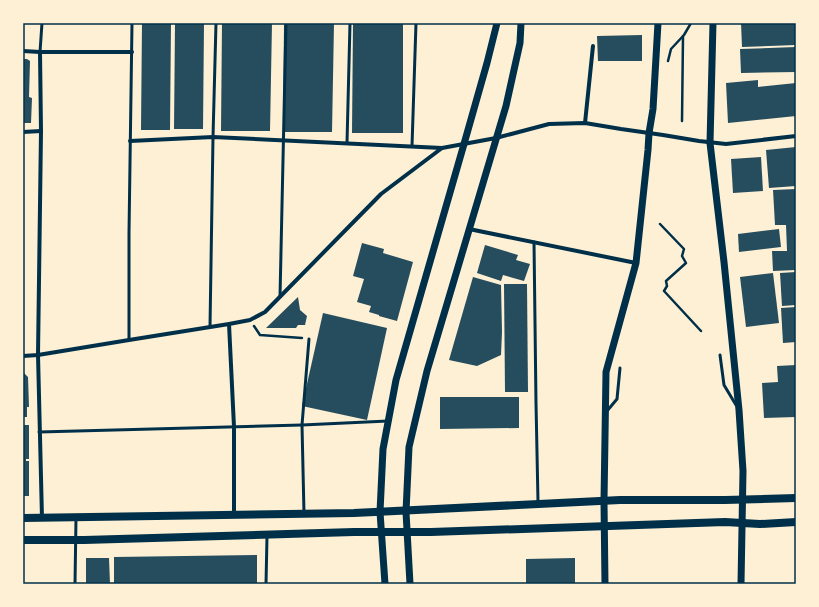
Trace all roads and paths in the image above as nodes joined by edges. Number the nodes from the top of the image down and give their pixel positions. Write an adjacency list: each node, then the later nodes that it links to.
1 (42, 23): 15 (lane)
2 (132, 23): 16 (lane)
3 (216, 23): 24 (lane)
4 (286, 23): 26 (lane)
5 (350, 23): 28 (lane)
6 (416, 23): 31 (lane)
7 (497, 23): 30 (street)
8 (521, 23): 25 (street)
9 (658, 23): 22 (street)
10 (691, 23): 12 (path)
11 (713, 23): 29 (street)
12 (684, 35): 17 (path); 18 (path)
13 (593, 46): 19 (street)
14 (23, 51): 15 (street)
15 (40, 52): 16 (street); 20 (street)
16 (132, 52): 27 (lane)
17 (667, 66)
18 (682, 121)
19 (585, 123): 22 (street); 25 (street)
20 (41, 131): 21 (street); 44 (street)
21 (23, 132)
22 (649, 133): 29 (street); 36 (street)
23 (796, 136): 29 (street)
24 (213, 137): 26 (street); 27 (street); 40 (lane)
25 (496, 138): 30 (street); 34 (street)
26 (283, 140): 28 (street); 37 (lane)
27 (130, 141): 43 (lane)
28 (347, 143): 31 (street)
29 (710, 143): 48 (street)
30 (464, 144): 32 (street); 50 (street)
31 (412, 146): 32 (street)
32 (442, 148): 37 (street)
33 (660, 224): 41 (path)
34 (469, 229): 35 (street); 58 (street)
35 (534, 242): 36 (street); 57 (lane)
36 (636, 263): 49 (street)
37 (280, 297): 38 (street)
38 (250, 320): 39 (street); 42 (path)
39 (229, 324): 40 (street); 52 (street)
40 (210, 327): 43 (street)
41 (700, 331)
42 (309, 339): 51 (lane)
43 (129, 340): 44 (street)
44 (38, 355): 46 (street); 53 (street)
45 (720, 355): 48 (lane)
46 (23, 356)
47 (620, 368): 49 (lane)
48 (740, 410): 55 (street)
49 (605, 414): 56 (street)
50 (388, 420): 51 (lane); 59 (street)
51 (302, 425): 52 (lane); 60 (lane)
52 (234, 427): 53 (lane); 61 (street)
53 (39, 432): 64 (street)
54 (796, 498): 55 (main road)
55 (743, 499): 56 (main road); 66 (street)
56 (604, 501): 57 (main road); 67 (street)
57 (538, 504): 58 (main road)
58 (406, 510): 59 (main road); 69 (street)
59 (380, 512): 60 (main road); 68 (street)
60 (304, 514): 61 (main road)
61 (234, 516): 62 (main road)
62 (76, 517): 64 (main road); 72 (lane)
63 (23, 518): 64 (main road)
64 (42, 518)
65 (796, 522): 66 (main road)
66 (742, 523): 67 (main road); 78 (street)
67 (604, 526): 69 (main road); 77 (street)
68 (381, 532): 69 (main road); 70 (main road); 75 (street)
69 (406, 532): 76 (street)
70 (267, 534): 72 (main road); 74 (lane)
71 (23, 540): 72 (main road)
72 (76, 540): 73 (lane)
73 (75, 584)
74 (266, 584)
75 (385, 584)
76 (410, 584)
77 (605, 584)
78 (741, 584)

